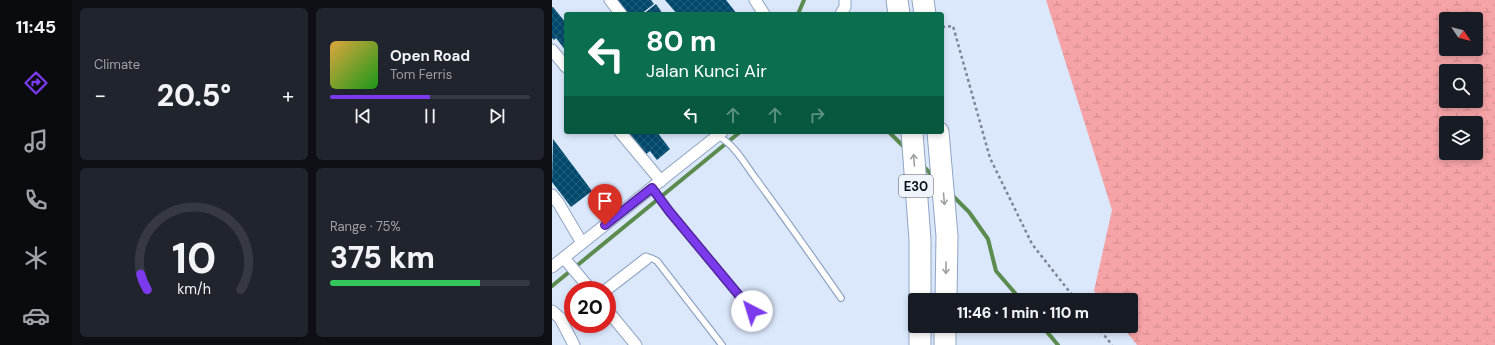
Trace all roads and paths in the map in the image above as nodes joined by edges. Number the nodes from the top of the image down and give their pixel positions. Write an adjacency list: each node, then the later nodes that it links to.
1 (610, 0): 6 (street)
2 (755, 0): 7 (street)
3 (845, 0): 8 (street)
4 (897, 0): 9 (highway)
5 (923, 0): 10 (highway)
6 (619, 12)
7 (763, 12)
8 (842, 12)
9 (899, 12)
10 (925, 12)
11 (944, 28): 29 (path)
12 (552, 50): 13 (street)
13 (564, 65)
14 (622, 134): 18 (street)
15 (912, 134): 27 (highway, E30, one-way to 15)
16 (938, 134): 28 (highway, E30, one-way to 28)
17 (720, 135): 18 (street); 30 (lane)
18 (661, 181): 19 (street)
19 (654, 191): 21 (street); 33 (lane)
20 (552, 195): 21 (street)
21 (582, 243): 23 (street)
22 (646, 259): 26 (street); 39 (lane)
23 (567, 261): 24 (street); 25 (street)
24 (552, 267)
25 (584, 281)
26 (616, 282)
27 (920, 293)
28 (946, 293)
29 (1070, 293)
30 (841, 298)
31 (552, 311): 37 (street)
32 (616, 321): 38 (street)
33 (762, 322)
34 (920, 333): 40 (highway)
35 (945, 333): 41 (highway)
36 (1103, 333): 42 (path)
37 (574, 345)
38 (636, 345)
39 (722, 345)
40 (920, 345)
41 (945, 345)
42 (1112, 345)

